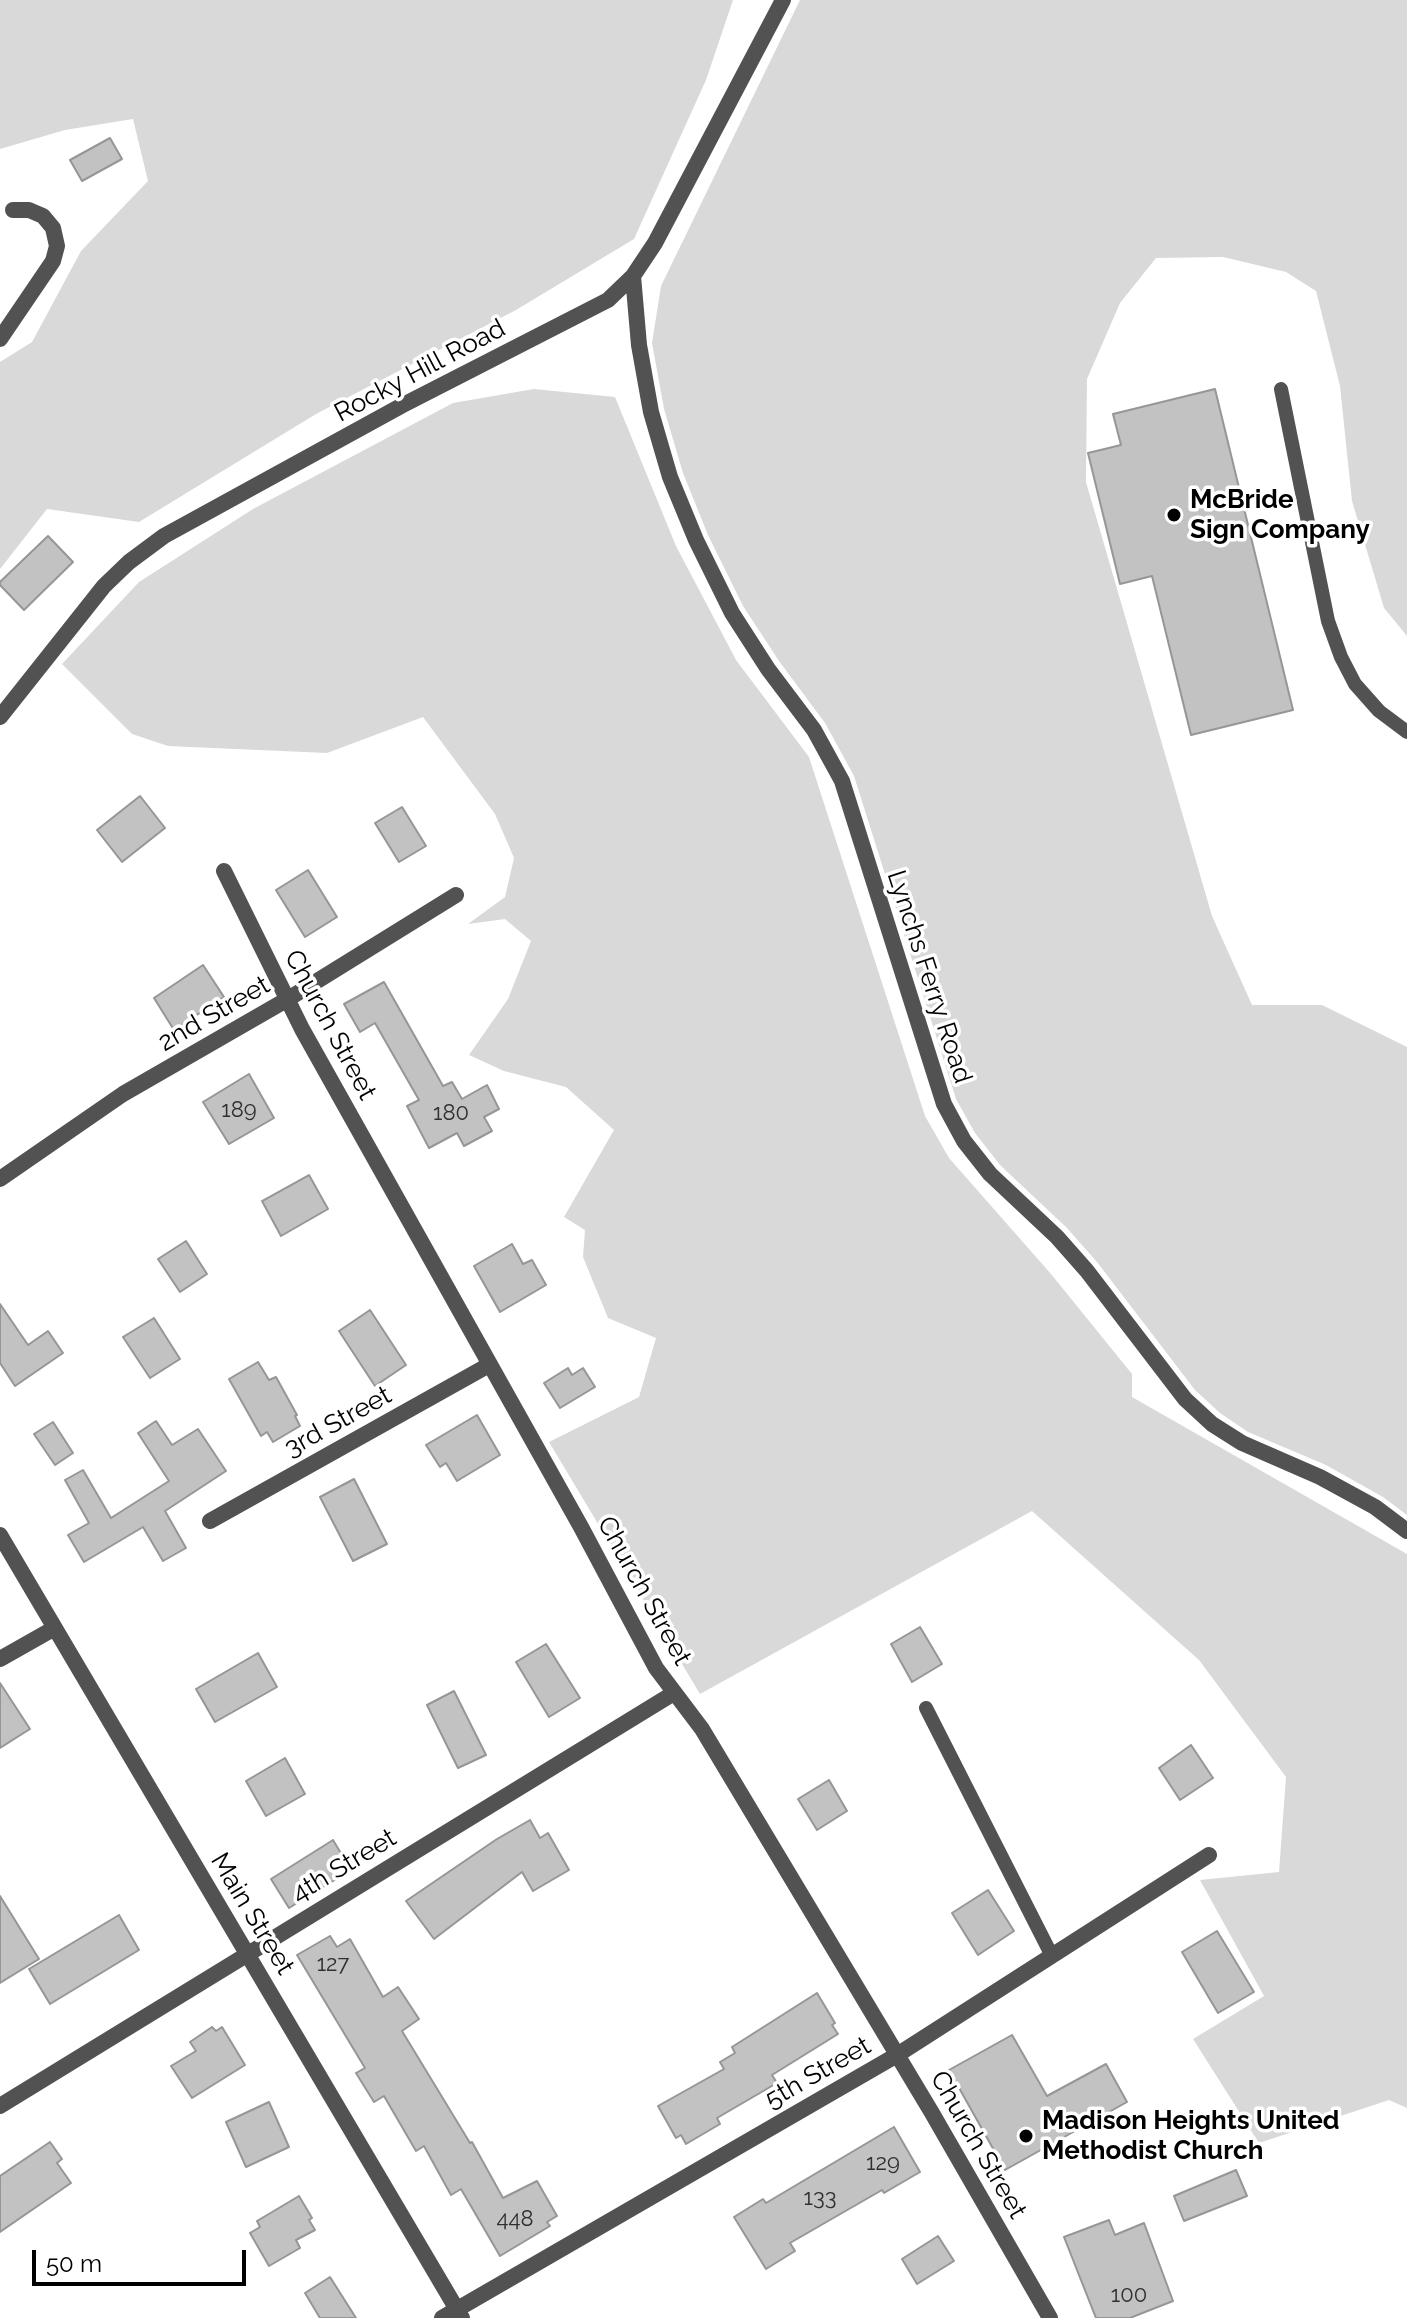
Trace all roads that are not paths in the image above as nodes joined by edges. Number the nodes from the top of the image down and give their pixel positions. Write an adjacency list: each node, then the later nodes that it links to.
1 (783, 0): 3 (street, Rocky Hill Road)
2 (13, 210): 4 (street)
3 (633, 276): 6 (street, Rocky Hill Road); 14 (street, Lynchs Ferry Road)
4 (0, 339)
5 (1281, 389): 7 (lane)
6 (0, 717)
7 (1407, 732)
8 (224, 871): 10 (street, Church Street)
9 (456, 895): 10 (street, 2nd Street)
10 (288, 999): 11 (street, 2nd Street); 12 (street, Church Street)
11 (0, 1179)
12 (489, 1365): 13 (street, 3rd Street); 18 (street, Church Street)
13 (210, 1521)
14 (1407, 1531)
15 (0, 1535): 16 (street, Main Street)
16 (53, 1629): 17 (street); 21 (street, Main Street)
17 (0, 1659)
18 (674, 1693): 21 (street, 4th Street); 23 (street, Church Street)
19 (926, 1708): 22 (lane)
20 (1209, 1855): 22 (street, 5th Street)
21 (247, 1953): 24 (street, 4th Street); 25 (street, Main Street)
22 (1052, 1956): 23 (street, 5th Street)
23 (897, 2055): 25 (street, 5th Street); 26 (street, Church Street)
24 (0, 2106)
25 (454, 2315)
26 (1050, 2318)

